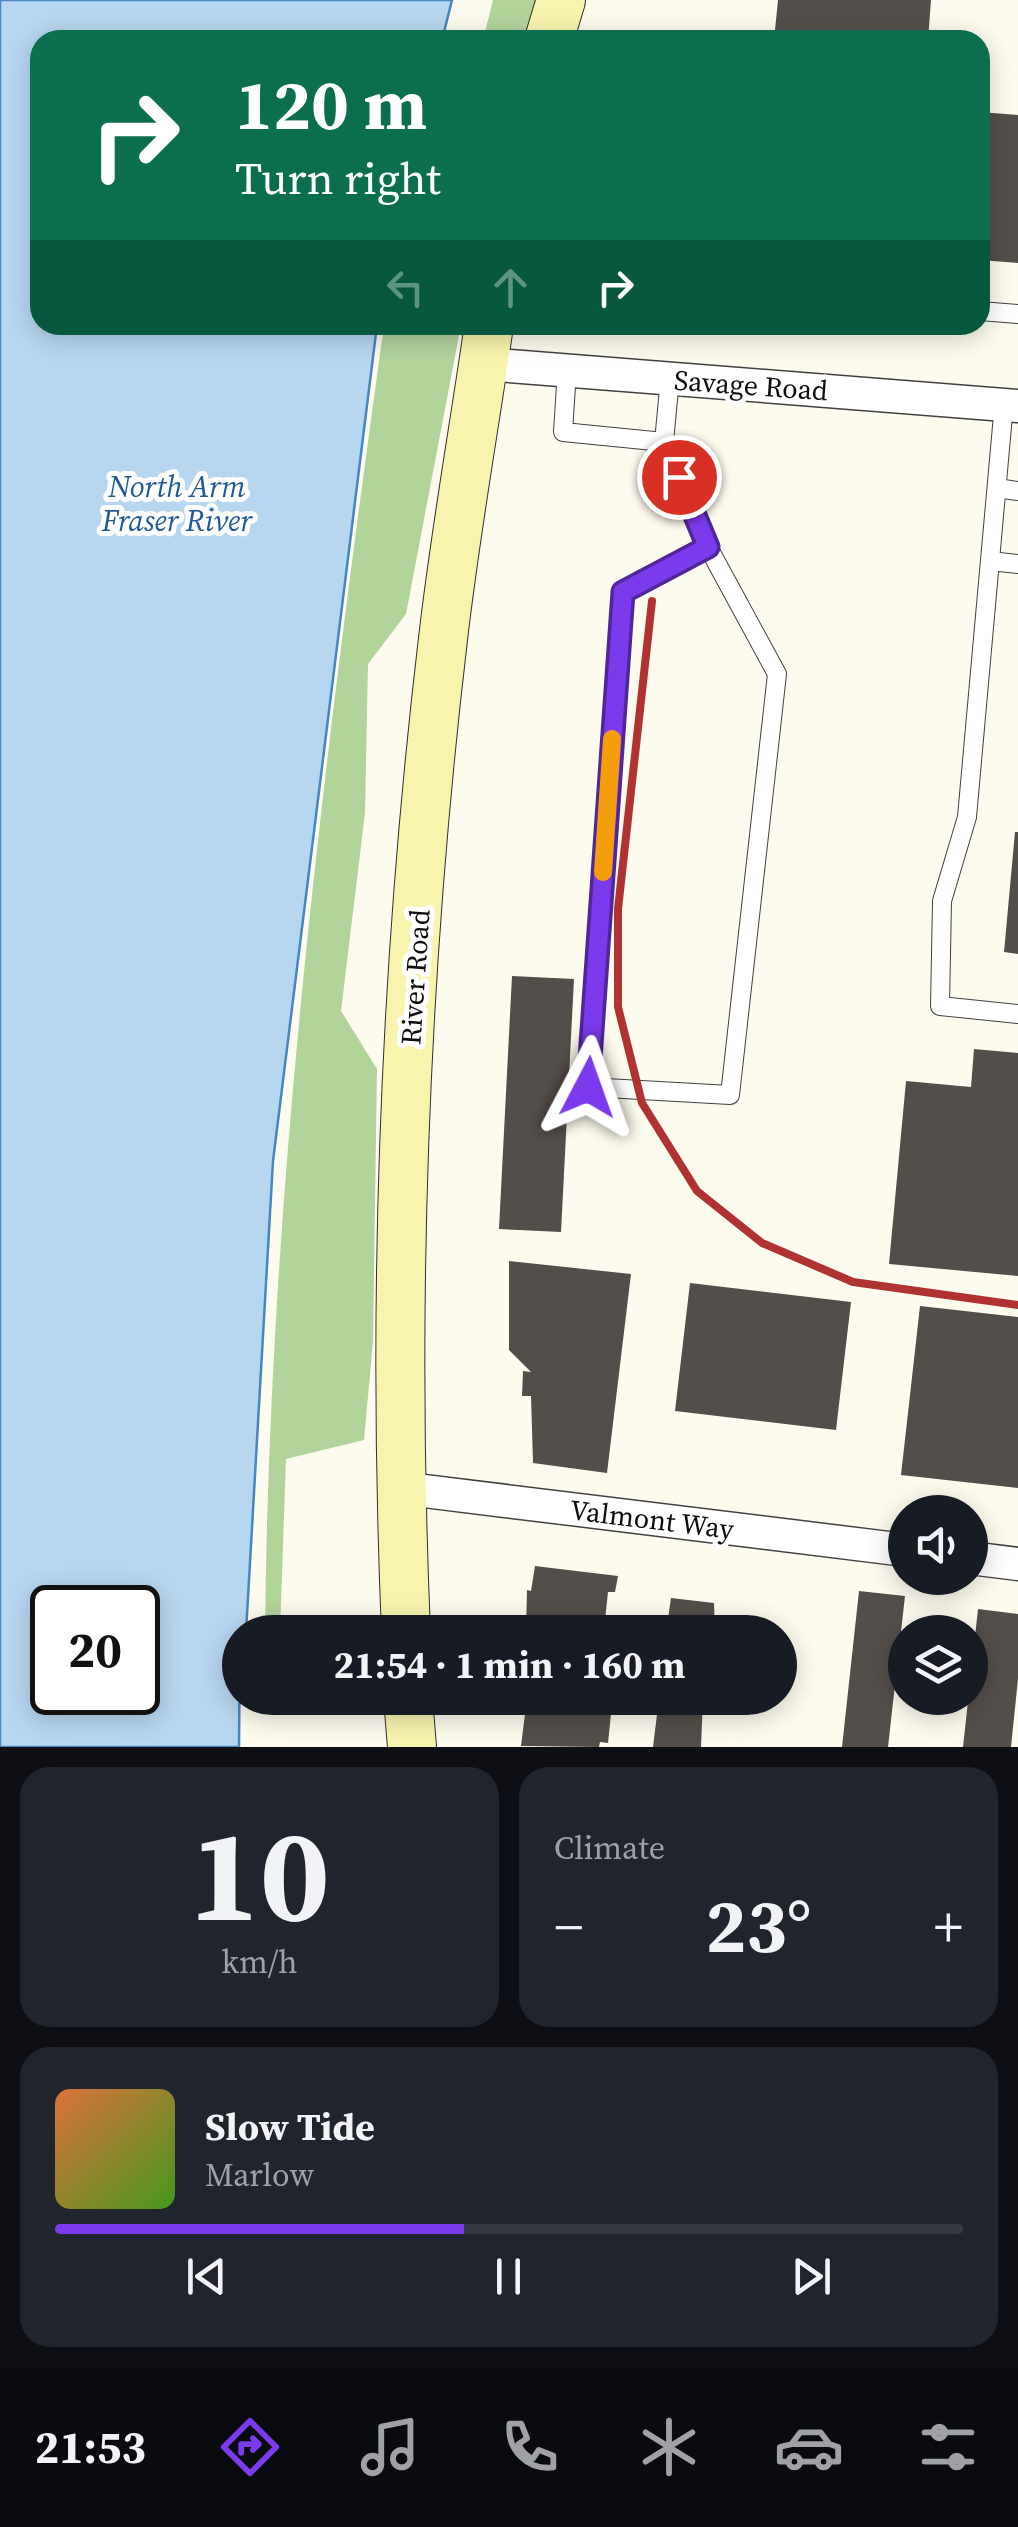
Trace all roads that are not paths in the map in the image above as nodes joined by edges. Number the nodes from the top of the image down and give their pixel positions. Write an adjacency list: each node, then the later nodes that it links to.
1 (561, 0): 2 (street)
2 (552, 30)
3 (990, 311): 4 (lane)
4 (1018, 314)
5 (486, 344): 6 (street, Savage Road); 16 (street, River Road)
6 (567, 370): 7 (street, Savage Road); 9 (lane)
7 (670, 378): 8 (street, Savage Road); 9 (lane)
8 (1011, 405): 10 (lane)
9 (664, 442): 12 (lane)
10 (997, 488): 11 (lane); 13 (lane)
11 (1018, 490)
12 (708, 547): 12 (lane)
13 (990, 561): 14 (lane); 15 (lane)
14 (1018, 564)
15 (1018, 1014)
16 (400, 1488): 17 (street, Valmont Way); 20 (street, River Road)
17 (888, 1548)
18 (988, 1560): 19 (street)
19 (1018, 1564)
20 (405, 1615)
21 (409, 1715): 22 (street)
22 (412, 1747)

